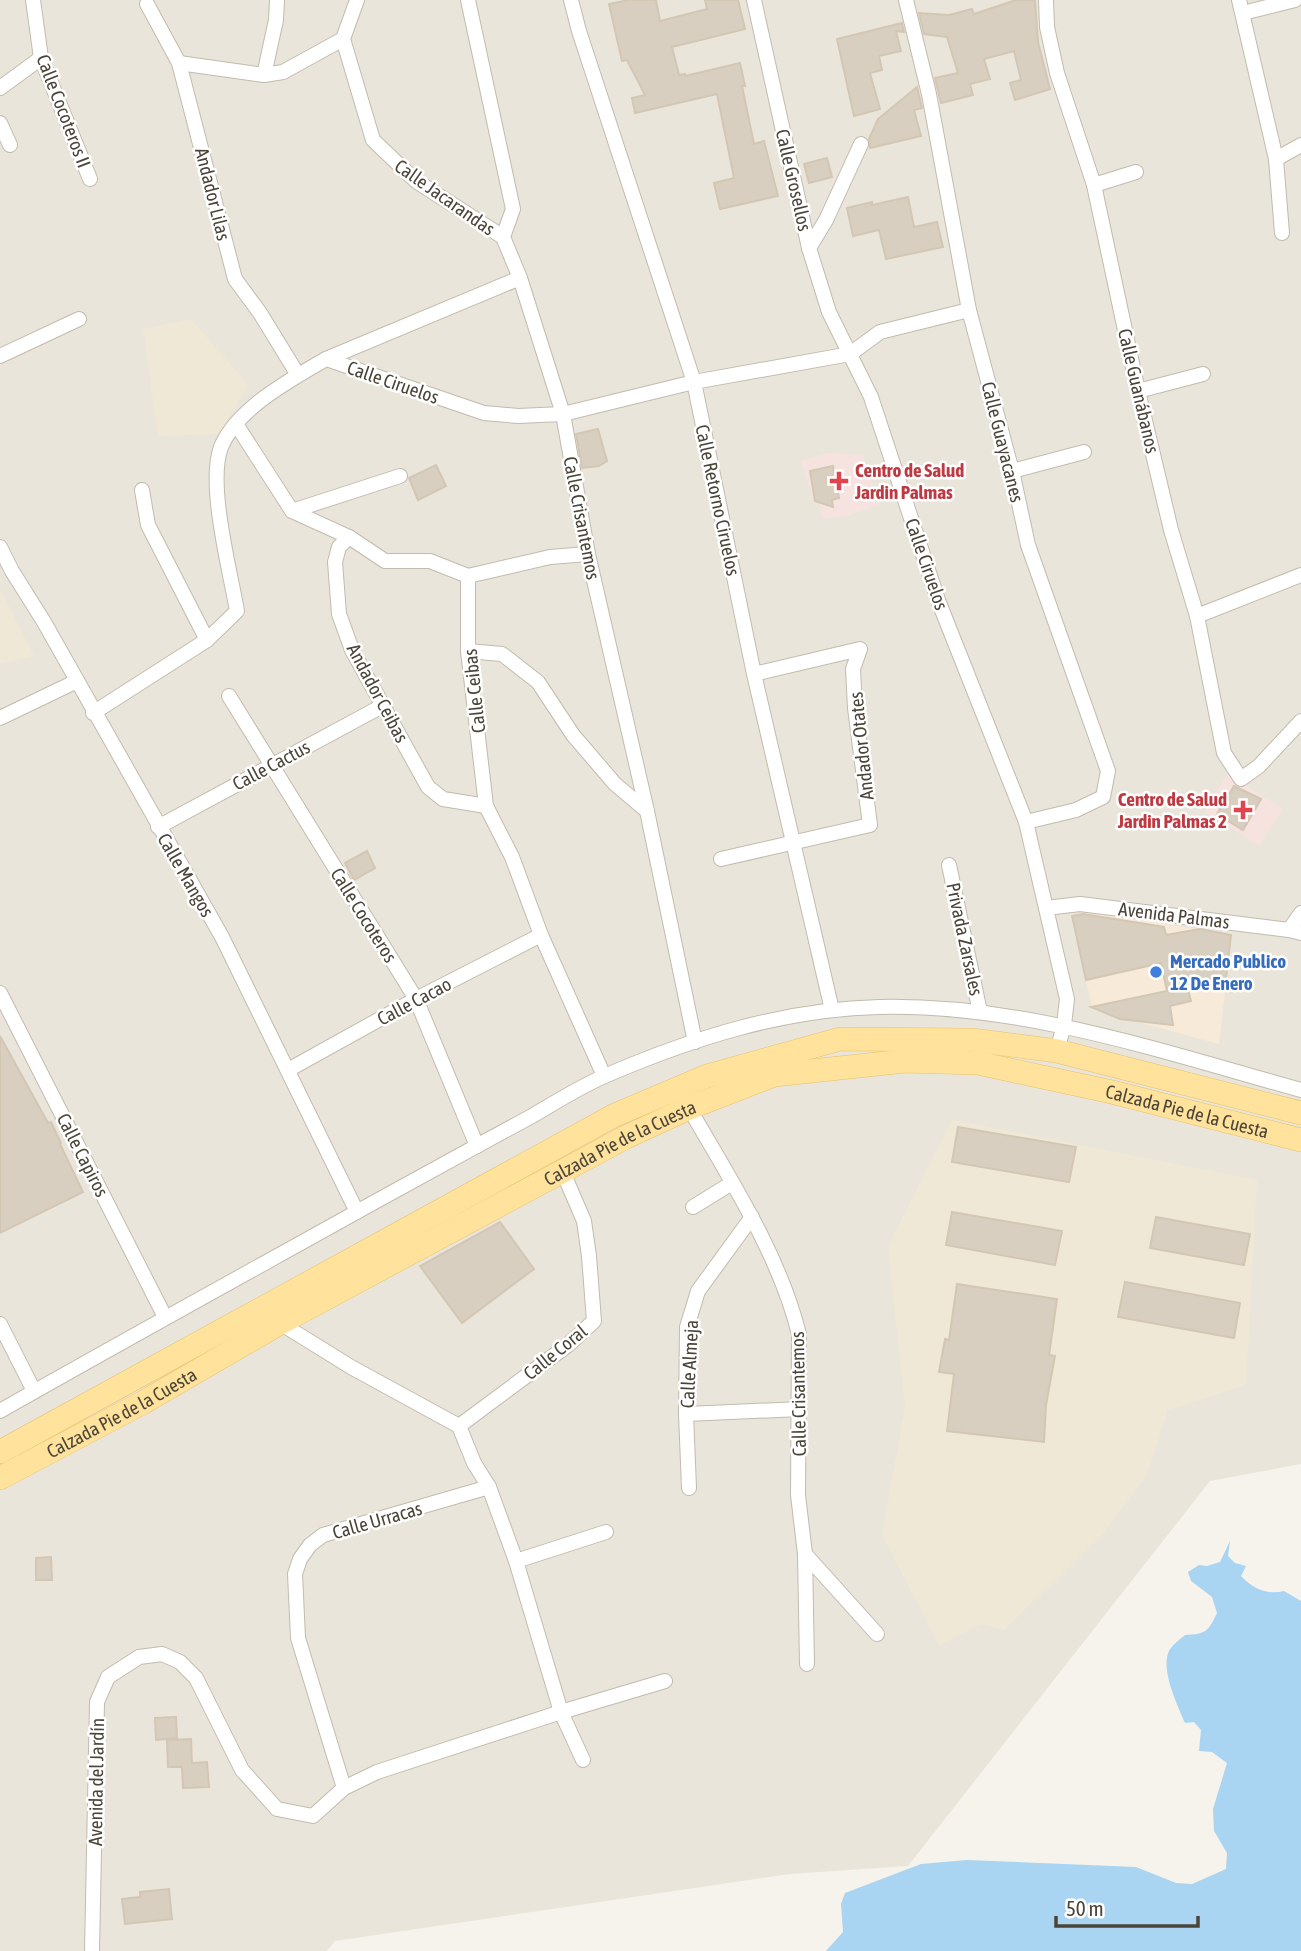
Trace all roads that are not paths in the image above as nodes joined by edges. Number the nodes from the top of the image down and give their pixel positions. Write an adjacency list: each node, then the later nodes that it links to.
1 (33, 0): 13 (street, Calle Cocoteros II)
2 (277, 0): 15 (street)
3 (357, 0): 12 (street)
4 (468, 0): 26 (street)
5 (570, 0): 36 (street, Calle Retorno Ciruelos)
6 (754, 0): 27 (street, Calle Grosellos)
7 (906, 0): 29 (street, Calle Guayacanes)
8 (1046, 0): 24 (street, Calle Guanábanos)
9 (1295, 0): 11 (street)
10 (146, 4): 14 (street, Andador Lilas)
11 (1241, 6): 21 (street)
12 (343, 39): 15 (street); 26 (street, Calle Jacarandas)
13 (41, 58): 16 (street); 23 (street, Calle Cocoteros II)
14 (179, 63): 15 (street); 35 (street, Andador Lilas)
15 (264, 75)
16 (0, 88)
17 (0, 123): 19 (street)
18 (861, 144): 27 (street)
19 (10, 145)
20 (1301, 145): 21 (street)
21 (1276, 159): 25 (street)
22 (1136, 172): 24 (street)
23 (90, 179)
24 (1094, 185): 37 (street, Calle Guanábanos)
25 (1282, 233)
26 (503, 237): 28 (street, Calle Crisantemos)
27 (809, 247): 31 (street, Calle Grosellos)
28 (520, 278): 33 (street, Calle Ciruelos); 38 (street, Calle Crisantemos)
29 (969, 310): 31 (street); 41 (street, Calle Guayacanes)
30 (79, 319): 32 (street)
31 (850, 354): 36 (street, Calle Ciruelos); 64 (street, Calle Ciruelos)
32 (0, 356)
33 (326, 359): 35 (street, Calle Ciruelos); 38 (street, Calle Ciruelos)
34 (1203, 374): 37 (street)
35 (298, 375): 39 (street, Calle Ciruelos)
36 (694, 382): 38 (street, Calle Ciruelos); 54 (street, Calle Retorno Ciruelos)
37 (1138, 391): 51 (street, Calle Guanábanos)
38 (562, 414): 47 (street, Calle Crisantemos)
39 (236, 424): 44 (street); 52 (street, Calle Ciruelos)
40 (1084, 452): 41 (street)
41 (1012, 471): 64 (street, Calle Guayacanes)
42 (400, 477): 44 (street)
43 (142, 490): 52 (street)
44 (292, 511): 45 (street)
45 (349, 537): 50 (street); 57 (street, Andador Ceibas)
46 (0, 547): 48 (street, Calle Mangos)
47 (588, 554): 50 (street); 63 (street, Calle Crisantemos)
48 (6, 573): 55 (street, Calle Mangos)
49 (1301, 575): 51 (street)
50 (468, 576): 53 (street, Calle Ceibas)
51 (1197, 616): 60 (street, Calle Guanábanos)
52 (208, 640): 58 (street, Calle Ciruelos)
53 (468, 650): 62 (street, Calle Ceibas); 63 (street)
54 (754, 674): 66 (street, Calle Retorno Ciruelos); 66 (street, Andador Otates)
55 (77, 681): 58 (street, Calle Mangos); 59 (street)
56 (229, 695): 61 (street, Calle Cocoteros)
57 (384, 705): 61 (street, Calle Cactus); 62 (street, Andador Ceibas)
58 (93, 713): 65 (street, Calle Mangos)
59 (0, 718)
60 (1301, 721)
61 (271, 765): 65 (street, Calle Cactus); 74 (street, Calle Cocoteros)
62 (486, 806): 72 (street, Calle Ceibas)
63 (647, 810): 78 (street, Calle Crisantemos)
64 (1027, 822): 69 (street, Calle Ciruelos)
65 (158, 827): 80 (street, Calle Mangos)
66 (795, 844): 67 (street); 75 (street, Calle Retorno Ciruelos)
67 (721, 859)
68 (949, 865): 76 (street, Privada Zarsales)
69 (1046, 908): 71 (street, Avenida Palmas); 77 (street, Calle Ciruelos)
70 (1301, 913): 71 (street)
71 (1295, 932)
72 (541, 934): 74 (street, Calle Cacao); 81 (street, Calle Ceibas)
73 (0, 993): 92 (street, Calle Capiros)
74 (416, 999): 80 (street, Calle Cacao); 86 (street, Calle Cocoteros)
75 (832, 1010): 76 (street); 78 (street)
76 (980, 1012): 77 (street)
77 (1064, 1025): 79 (street, Calle Ciruelos); 82 (street)
78 (695, 1042): 81 (street)
79 (1057, 1051): 84 (main road, Calzada Pie de la Cuesta); 100 (main road, Calzada Pie de la Cuesta)
80 (288, 1070): 90 (street, Calle Mangos)
81 (604, 1076): 86 (street)
82 (1301, 1090)
83 (689, 1108): 85 (main road, Calzada Pie de la Cuesta); 87 (main road, Calzada Pie de la Cuesta); 88 (street, Calle Crisantemos)
84 (1301, 1113)
85 (1301, 1140)
86 (477, 1146): 90 (street)
87 (562, 1170): 93 (main road, Calzada Pie de la Cuesta); 99 (street, Calle Coral)
88 (732, 1183): 89 (street); 91 (street, Calle Crisantemos)
89 (693, 1207)
90 (357, 1212): 92 (street)
91 (752, 1217): 96 (street, Calle Crisantemos); 98 (street, Calle Almeja)
92 (166, 1317): 95 (street)
93 (280, 1323): 99 (street); 101 (main road, Calzada Pie de la Cuesta)
94 (0, 1324): 95 (street)
95 (34, 1391): 97 (street)
96 (800, 1409): 98 (street); 105 (street, Calle Crisantemos)
97 (0, 1411)
98 (686, 1414): 103 (street, Calle Almeja)
99 (459, 1426): 102 (street)
100 (0, 1452)
101 (0, 1478)
102 (489, 1487): 106 (street); 112 (street, Calle Urracas)
103 (689, 1488)
104 (606, 1532): 106 (street)
105 (805, 1554): 107 (street); 108 (street, Calle Crisantemos)
106 (516, 1561): 110 (street)
107 (877, 1634)
108 (807, 1664)
109 (665, 1681): 110 (street, Avenida del Jardín)
110 (561, 1712): 111 (street); 112 (street, Avenida del Jardín)
111 (583, 1760)
112 (344, 1788): 113 (street, Avenida del Jardín)
113 (92, 1951)

